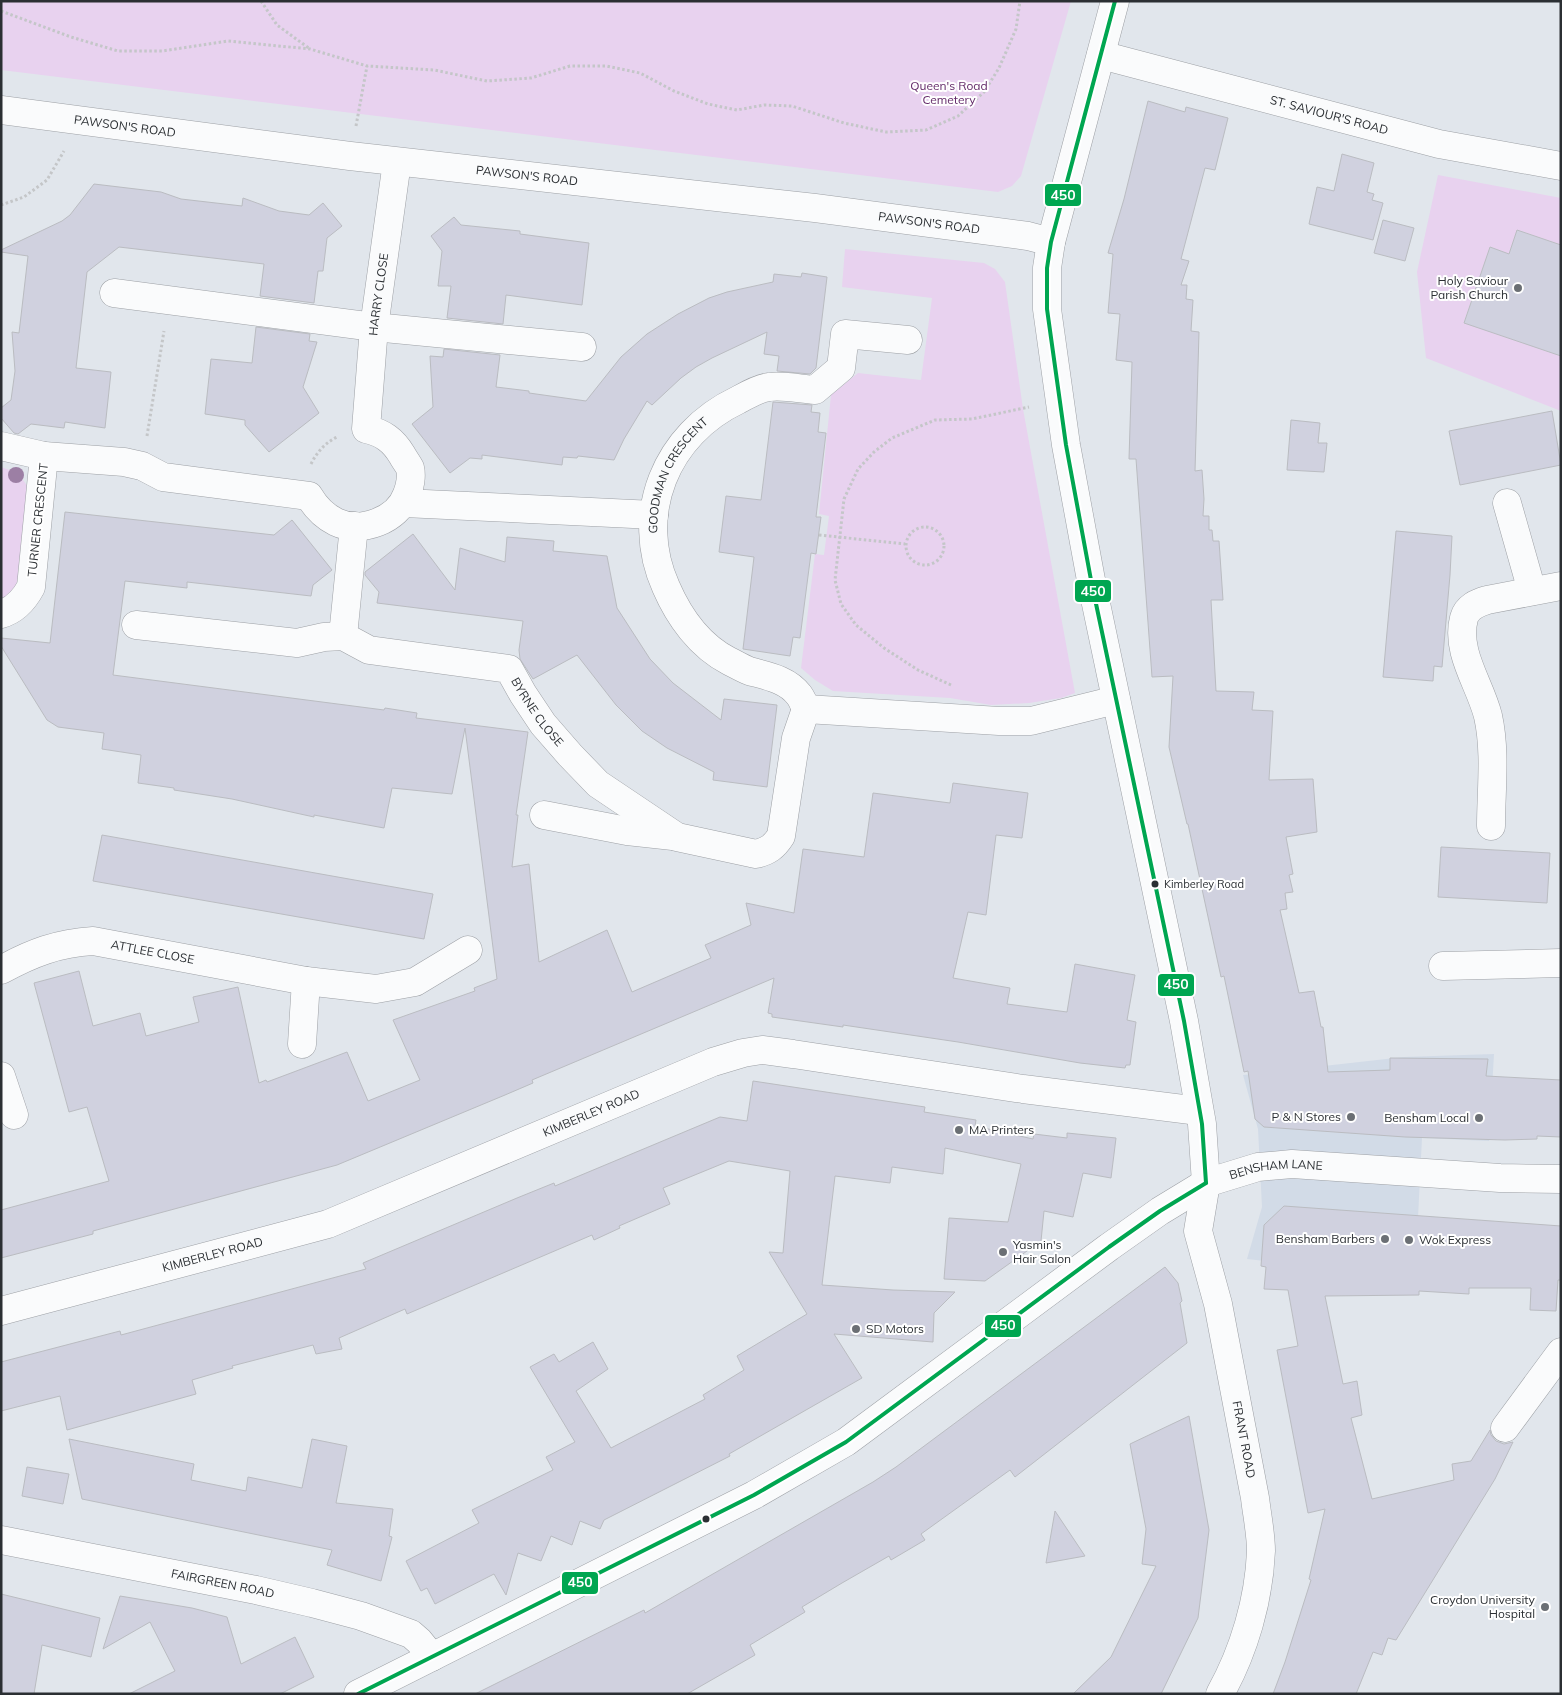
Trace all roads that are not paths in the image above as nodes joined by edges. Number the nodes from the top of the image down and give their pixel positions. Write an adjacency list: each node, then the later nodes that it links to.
1 (1115, 1): 2 (street, FRANT ROAD)
2 (1101, 55): 5 (street, ST. SAVIOUR'S ROAD); 6 (street, FRANT ROAD)
3 (1, 110): 4 (street, PAWSON'S ROAD)
4 (397, 162): 6 (street, PAWSON'S ROAD); 8 (street, HARRY CLOSE)
5 (1561, 166)
6 (1051, 242): 22 (street, FRANT ROAD)
7 (114, 293): 8 (street)
8 (374, 327): 10 (street); 13 (street, HARRY CLOSE)
9 (908, 340): 15 (street, GOODMAN CRESCENT)
10 (582, 347)
11 (1, 446): 12 (street, TURNER CRESCENT)
12 (44, 456): 16 (street); 19 (street, TURNER CRESCENT)
13 (404, 503): 15 (street); 16 (street)
14 (1507, 503): 18 (street)
15 (654, 515): 23 (street, GOODMAN CRESCENT)
16 (354, 526): 21 (street)
17 (1561, 586): 18 (street)
18 (1532, 591): 25 (street)
19 (1, 614)
20 (136, 626): 21 (street)
21 (343, 636): 26 (street, BYRNE CLOSE)
22 (1116, 700): 23 (street); 34 (street, FRANT ROAD)
23 (806, 709): 26 (street, BYRNE CLOSE)
24 (544, 815): 26 (street)
25 (1491, 826)
26 (677, 837)
27 (468, 950): 31 (street, ATTLEE CLOSE)
28 (1561, 963): 29 (street)
29 (1444, 966)
30 (1, 970): 31 (street, ATTLEE CLOSE)
31 (306, 981): 32 (street)
32 (302, 1044)
33 (1, 1076): 35 (street)
34 (1199, 1111): 37 (street, FRANT ROAD); 38 (street, KIMBERLEY ROAD)
35 (14, 1115)
36 (1561, 1179): 37 (street, BENSHAM LANE)
37 (1206, 1183): 42 (street, BENSHAM LANE); 44 (street, FRANT ROAD)
38 (1, 1311)
39 (1561, 1352): 40 (street)
40 (1505, 1428)
41 (1, 1540): 42 (street, FAIRGREEN ROAD)
42 (432, 1657): 43 (street, BENSHAM LANE)
43 (358, 1694)
44 (1220, 1694)

